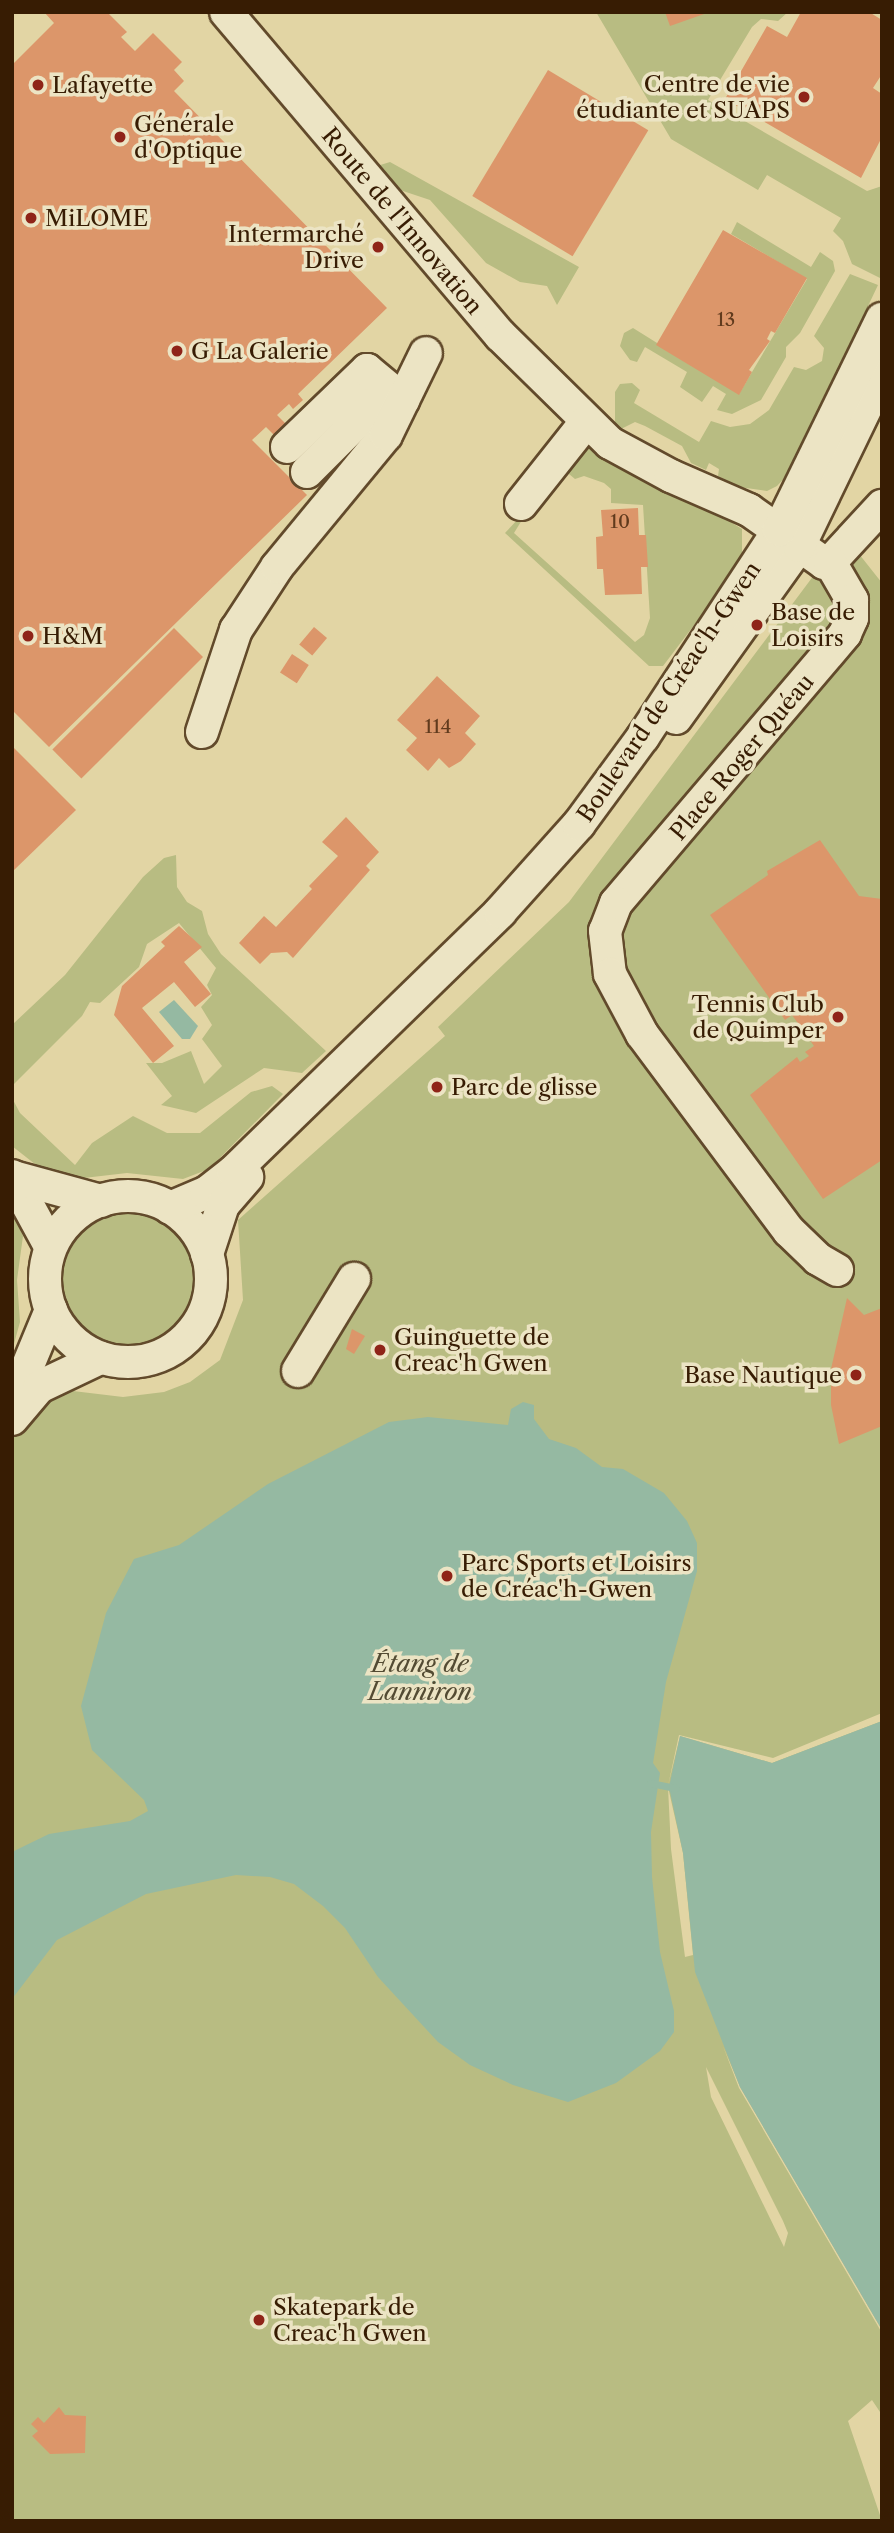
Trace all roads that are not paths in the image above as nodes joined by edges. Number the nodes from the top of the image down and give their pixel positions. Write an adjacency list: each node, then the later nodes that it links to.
1 (226, 12): 7 (street, Route de l'Innovation)
2 (882, 319): 12 (street, Boulevard de Créac'h-Gwen)
3 (882, 348): 5 (street)
4 (426, 353): 6 (street)
5 (882, 375): 12 (street, Boulevard de Créac'h-Gwen)
6 (396, 394): 8 (street); 9 (street); 14 (street)
7 (586, 422): 10 (street); 12 (street, Route de l'Innovation)
8 (287, 447)
9 (307, 472)
10 (521, 504)
11 (882, 506): 13 (street)
12 (789, 538): 13 (street, Route de l'Innovation); 17 (street, Boulevard de Créac'h-Gwen); 19 (street, Boulevard de Créac'h-Gwen)
13 (830, 562): 20 (street, Place Roger Quéau)
14 (202, 732)
15 (13, 1177): 16 (street); 18 (street)
16 (102, 1200): 17 (street); 18 (street)
17 (170, 1208): 19 (street)
18 (50, 1246): 22 (street)
19 (207, 1254): 23 (street)
20 (837, 1270)
21 (354, 1279): 24 (street)
22 (51, 1310): 23 (street); 25 (street)
23 (100, 1357): 26 (street)
24 (298, 1371)
25 (12, 1404)
26 (12, 1419)

